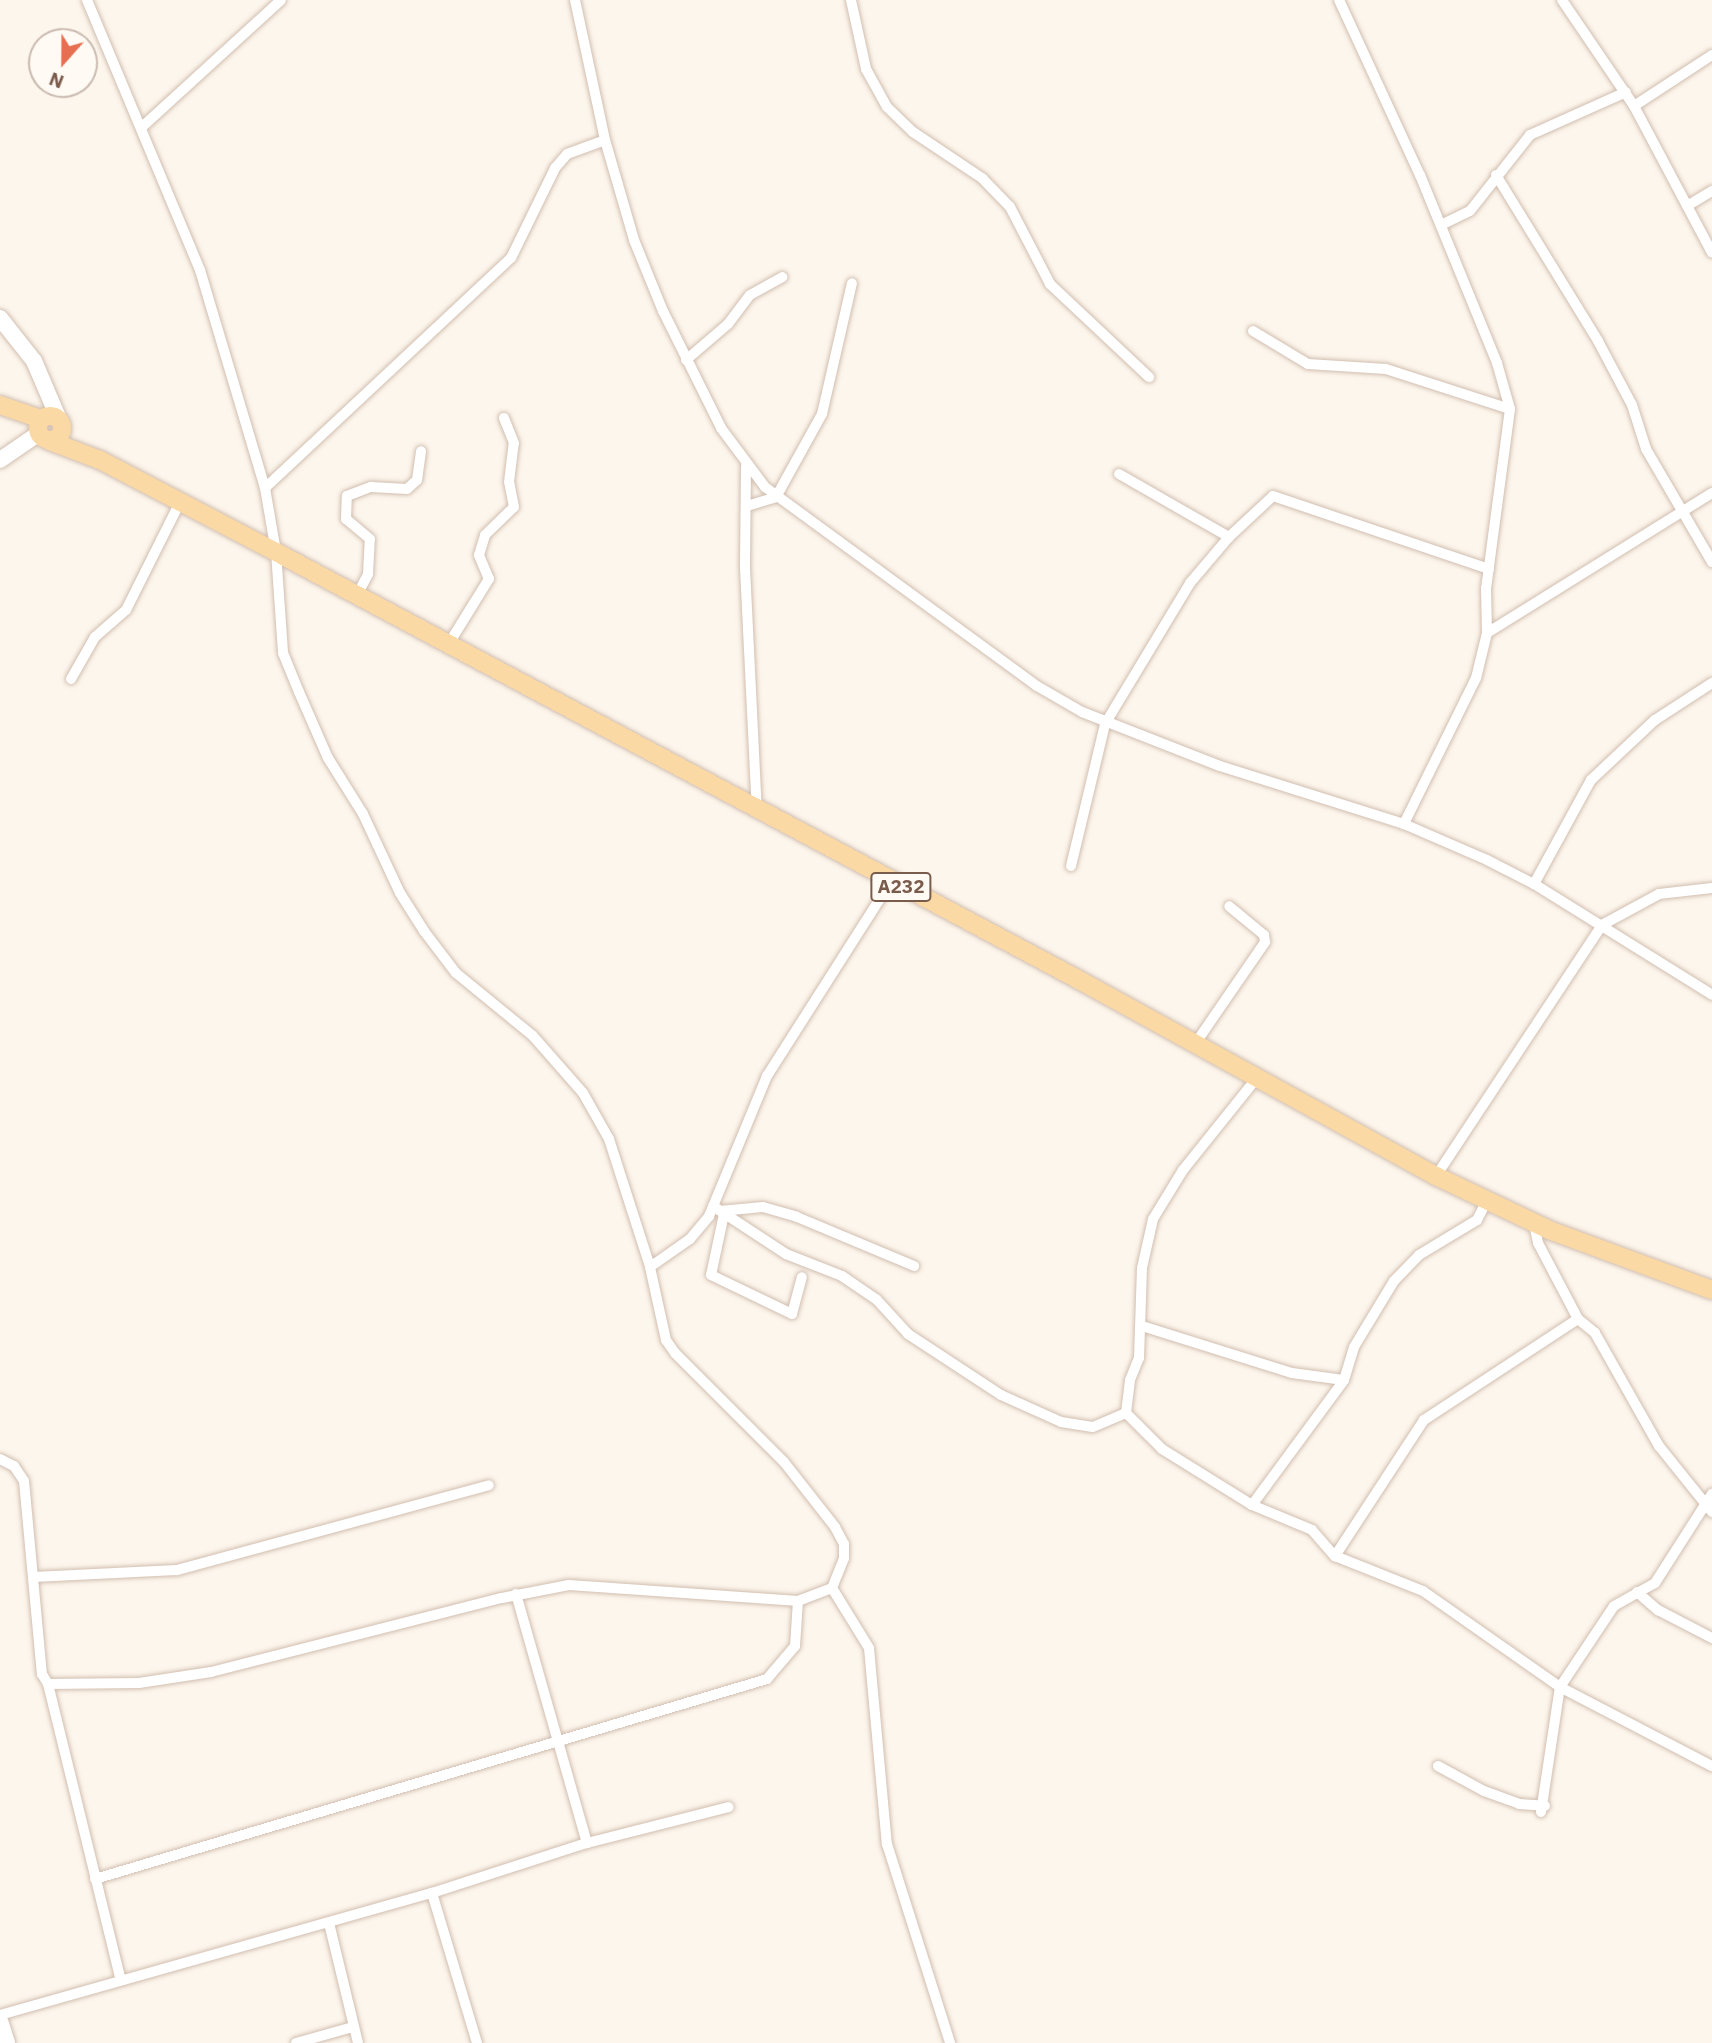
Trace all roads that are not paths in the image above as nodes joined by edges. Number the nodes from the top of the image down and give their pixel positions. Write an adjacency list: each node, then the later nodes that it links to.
1 (87, 0): 10 (street)
2 (281, 0): 10 (street)
3 (575, 0): 11 (street)
4 (851, 0): 22 (street)
5 (1339, 0): 15 (street)
6 (1562, 0): 8 (street)
7 (1712, 55): 9 (street)
8 (1626, 92): 9 (street); 12 (street)
9 (1634, 106): 14 (street)
10 (142, 127): 31 (street)
11 (604, 140): 21 (street); 31 (street)
12 (1496, 175): 15 (street); 36 (street)
13 (1712, 191): 14 (street)
14 (1686, 206): 16 (street)
15 (1441, 225): 24 (street)
16 (1712, 253)
17 (782, 277): 21 (street)
18 (852, 283): 33 (street)
19 (0, 318): 26 (main road)
20 (1253, 331): 24 (street)
21 (686, 360): 29 (street)
22 (1149, 377)
23 (0, 407): 26 (main road, A232)
24 (1510, 410): 40 (street)
25 (504, 418): 43 (street)
26 (48, 428): 28 (main road); 34 (main road, A232)
27 (421, 451): 41 (street)
28 (4, 457)
29 (746, 466): 33 (street); 35 (street)
30 (1119, 474): 37 (street)
31 (265, 488): 38 (street)
32 (1712, 493): 36 (street)
33 (776, 497): 35 (street); 46 (street)
34 (180, 502): 38 (main road, A232); 44 (street)
35 (747, 506): 47 (street)
36 (1681, 510): 39 (street); 42 (street)
37 (1228, 537): 40 (street); 46 (street)
38 (276, 552): 41 (main road, A232); 63 (street)
39 (1712, 562)
40 (1489, 569): 42 (street)
41 (357, 595): 43 (main road, A232)
42 (1487, 633): 48 (street)
43 (448, 645): 47 (main road, A232)
44 (71, 679)
45 (1712, 683): 51 (street)
46 (1105, 724): 48 (street); 49 (street)
47 (757, 812): 50 (main road, A232)
48 (1404, 824): 51 (street)
49 (1070, 866)
50 (891, 881): 56 (main road, A232); 60 (street)
51 (1534, 884): 54 (street)
52 (1712, 888): 54 (street)
53 (1229, 906): 56 (street)
54 (1602, 925): 55 (street); 58 (street)
55 (1712, 995)
56 (1195, 1044): 57 (main road, A232)
57 (1256, 1079): 58 (main road, A232); 67 (street)
58 (1436, 1177): 59 (main road, A232)
59 (1486, 1202): 61 (main road, A232); 68 (street)
60 (719, 1211): 62 (street); 63 (street); 64 (street); 69 (street)
61 (1534, 1224): 65 (main road, A232); 66 (street)
62 (914, 1266)
63 (650, 1267): 78 (street)
64 (802, 1277)
65 (1712, 1290)
66 (1578, 1319): 73 (street); 76 (street)
67 (1142, 1326): 68 (street); 69 (street)
68 (1344, 1380): 74 (street)
69 (1126, 1413): 74 (street)
70 (0, 1459): 77 (street)
71 (489, 1485): 77 (street)
72 (1712, 1494): 73 (street)
73 (1703, 1504): 75 (street); 79 (street)
74 (1252, 1505): 76 (street)
75 (1712, 1512)
76 (1335, 1556): 84 (street)
77 (33, 1577): 83 (street)
78 (832, 1588): 81 (street); 101 (street)
79 (1637, 1592): 82 (street); 84 (street)
80 (516, 1594): 81 (street); 83 (street); 85 (street)
81 (797, 1601): 85 (street)
82 (1712, 1638)
83 (48, 1684): 90 (street)
84 (1560, 1687): 86 (street); 87 (street)
85 (556, 1741): 89 (street); 90 (street)
86 (1438, 1766)
87 (1712, 1766)
88 (729, 1807): 89 (street)
89 (587, 1843): 91 (street)
90 (95, 1879): 93 (street)
91 (432, 1893): 92 (street); 100 (street)
92 (328, 1923): 93 (street); 96 (street)
93 (120, 1978): 94 (street)
94 (0, 2015)
95 (0, 2021): 97 (main road)
96 (354, 2027): 98 (street); 99 (street)
97 (7, 2043)
98 (296, 2043)
99 (358, 2043)
100 (477, 2043)
101 (950, 2043)

